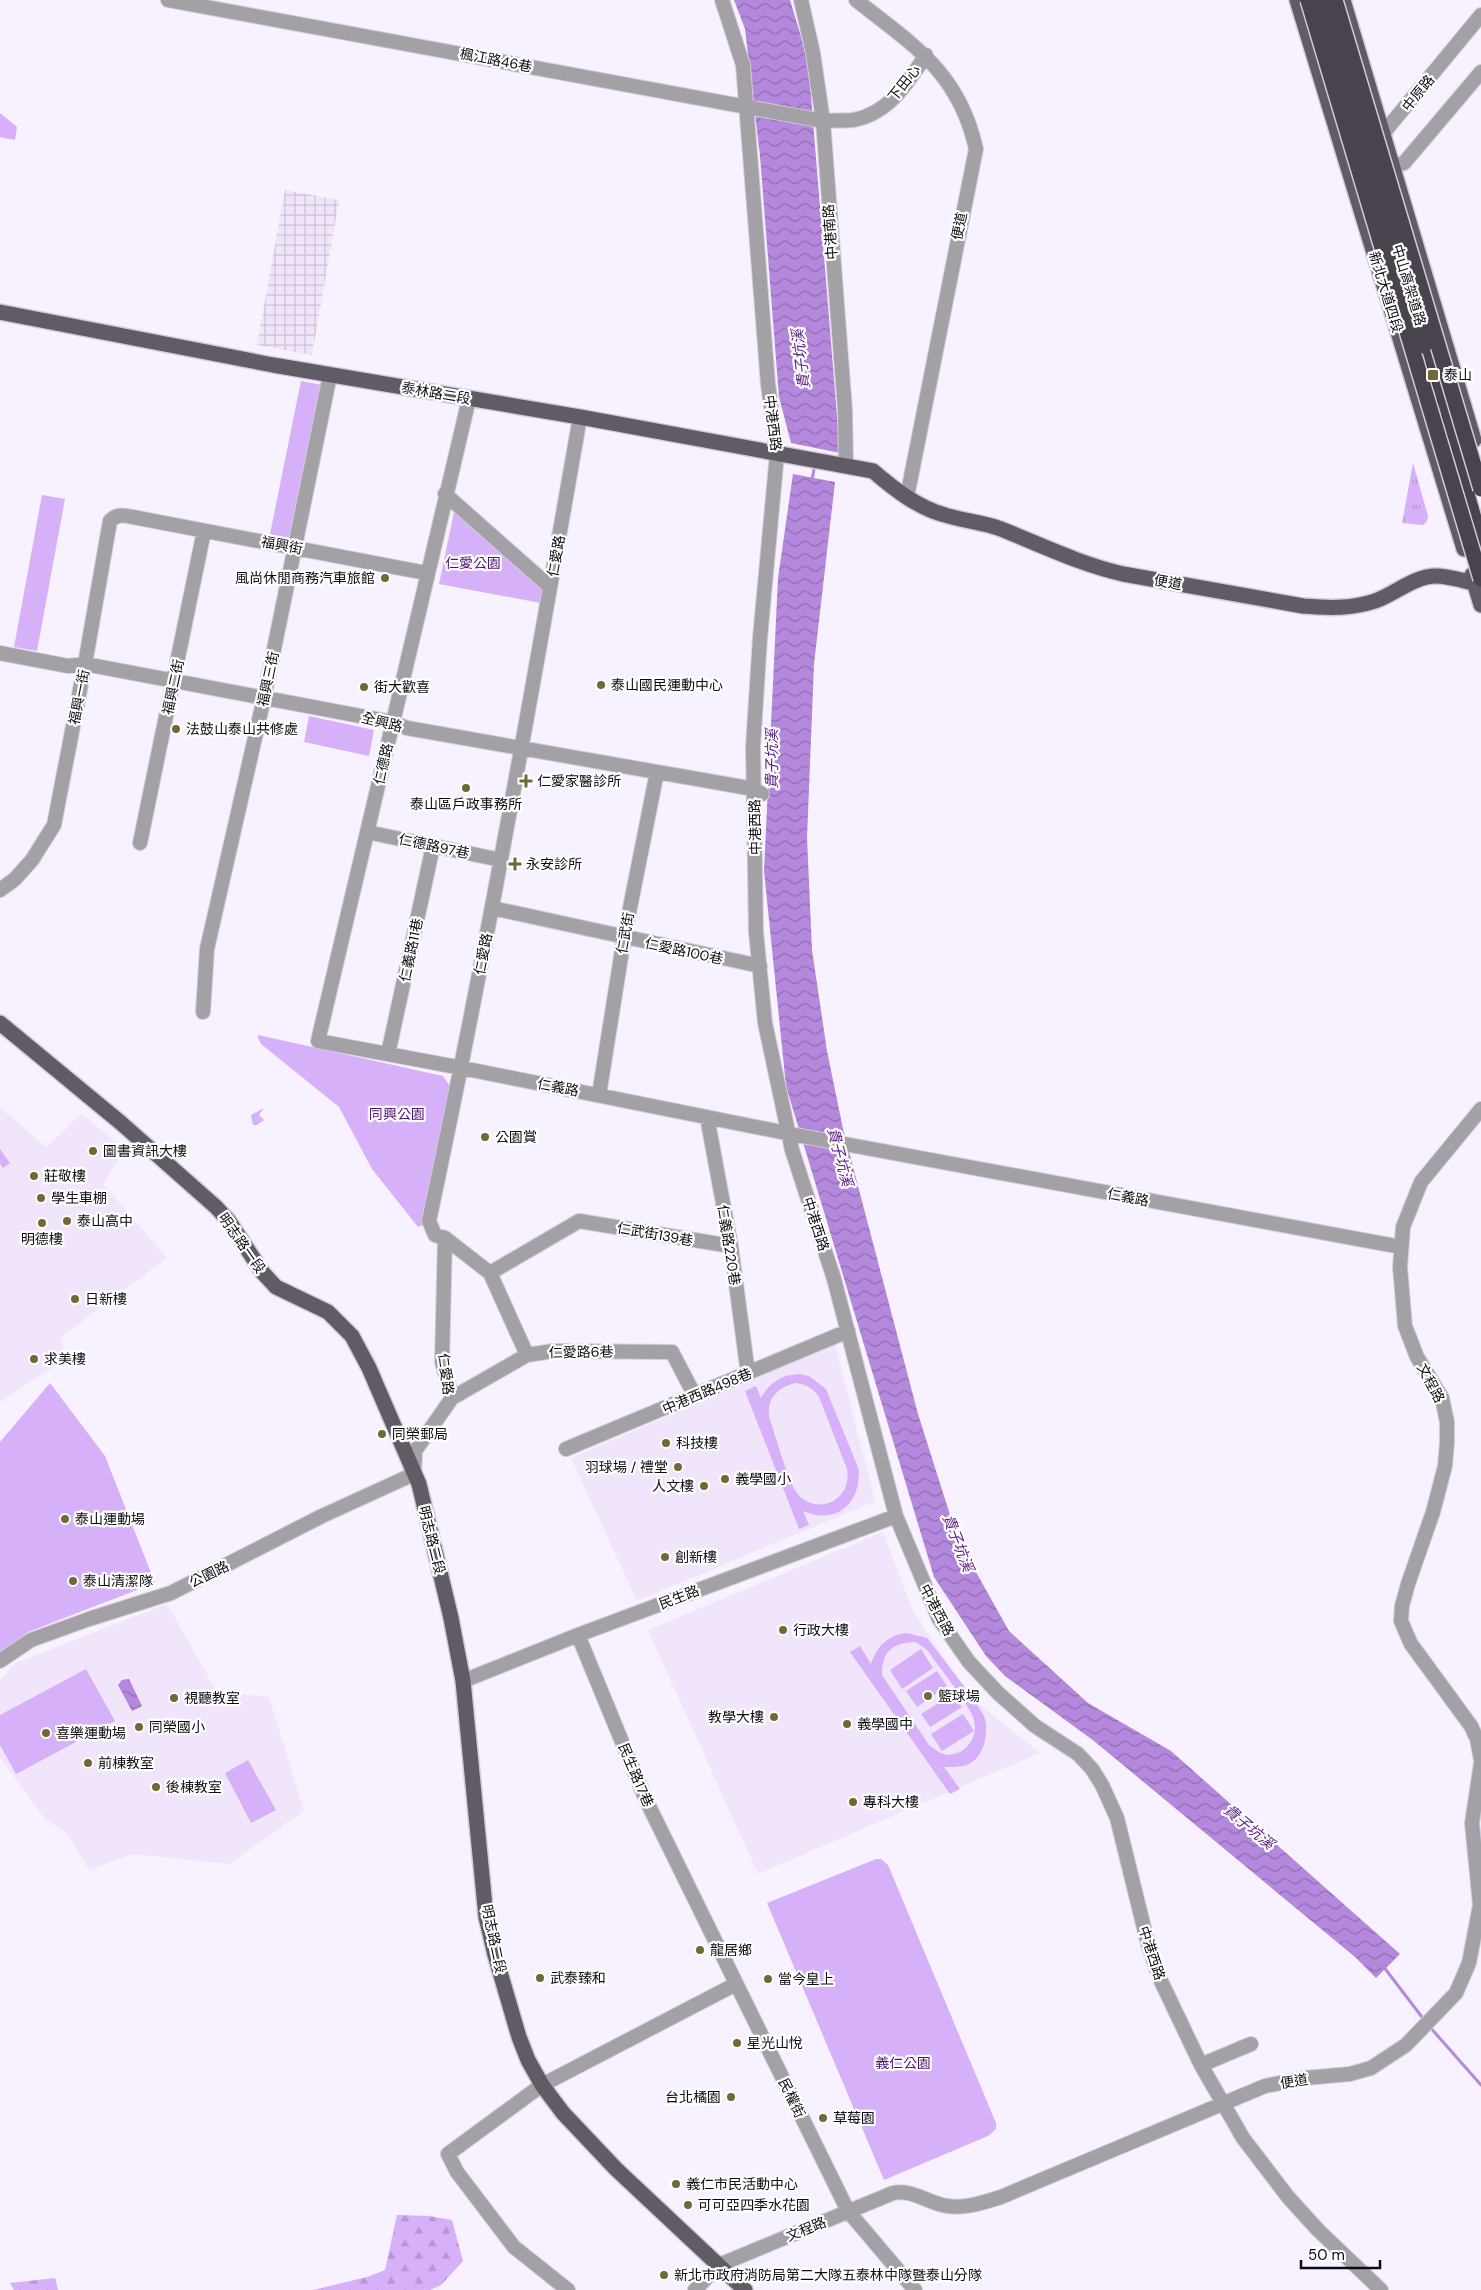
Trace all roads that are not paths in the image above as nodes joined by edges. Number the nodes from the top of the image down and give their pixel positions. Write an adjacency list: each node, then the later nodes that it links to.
1 (168, 0): 15 (street, 楓江路46巷)
2 (722, 0): 15 (street, 中港西路)
3 (801, 0): 16 (street, 中港南路)
4 (856, 0): 12 (street, 便道)
5 (1297, 0): 19 (main road, 新北大道四段)
6 (1308, 0): 37 (highway, 中山高架道路, bridge)
7 (1316, 0): 14 (highway, bridge)
8 (1322, 0): 14 (highway, bridge); 18 (main road)
9 (1335, 0): 29 (highway, 中山高架道路, bridge)
10 (1343, 0): 17 (main road)
11 (1481, 15): 17 (street, 中原路)
12 (926, 55): 16 (street, 下田心); 31 (street, 便道)
13 (1481, 72): 20 (street)
14 (1347, 90): 34 (highway, bridge)
15 (750, 108): 16 (street, 楓江路46巷); 25 (street, 中港西路)
16 (819, 120): 26 (street, 中港南路)
17 (1384, 134): 18 (street, 中原路); 20 (main road)
18 (1367, 152): 19 (street, 中原路); 20 (main road)
19 (1346, 162): 37 (main road, 新北大道四段)
20 (1393, 166): 27 (main road)
21 (0, 312): 22 (main road, 泰林路二段)
22 (330, 375): 23 (main road, 泰林路二段); 35 (street, 福興三街)
23 (469, 399): 24 (main road, 泰林路二段); 30 (street, 仁德路)
24 (580, 417): 25 (main road, 泰林路二段); 38 (street, 仁愛路)
25 (783, 455): 26 (main road, 泰林路二段); 47 (street, 中港西路)
26 (842, 466): 28 (main road, 泰林路二段)
27 (1481, 466)
28 (873, 471): 31 (main road, 便道)
29 (1481, 489)
30 (446, 494): 36 (street, 仁德路); 38 (street)
31 (907, 497): 37 (main road, 便道)
32 (138, 518): 33 (street, 福興街); 41 (street, 福興一街)
33 (204, 531): 35 (street, 福興街); 42 (street, 福興二街)
34 (1481, 542)
35 (296, 548): 36 (street, 福興街); 43 (street, 福興三街)
36 (426, 573): 44 (street, 仁德路)
37 (1479, 581): 39 (main road, 新北大道四段)
38 (550, 587): 45 (street, 仁愛路)
39 (1481, 605)
40 (0, 653): 41 (street, 全興路)
41 (85, 664): 42 (street, 全興路); 52 (street, 福興一街)
42 (174, 680): 43 (street, 全興路); 49 (street, 福興二街)
43 (264, 698): 44 (street, 全興路); 56 (street, 福興三街)
44 (392, 722): 45 (street, 全興路); 48 (street, 仁德路)
45 (521, 749): 46 (street, 全興路); 51 (street, 仁愛路)
46 (657, 772): 47 (street, 全興路); 54 (street, 仁武街)
47 (758, 792): 55 (street, 中港西路)
48 (367, 832): 50 (street, 仁德路97巷); 58 (street, 仁德路)
49 (140, 843)
50 (433, 846): 51 (street, 仁德路97巷); 59 (street, 仁義路11巷)
51 (501, 860): 53 (street, 仁愛路)
52 (2, 888)
53 (492, 908): 54 (street, 仁愛路100巷); 60 (street, 仁愛路)
54 (624, 938): 55 (street, 仁愛路100巷); 61 (street, 仁武街)
55 (760, 966): 64 (street, 中港西路)
56 (203, 1012)
57 (0, 1022): 75 (main road, 明志路一段)
58 (318, 1041): 59 (street, 仁義路)
59 (388, 1054): 60 (street, 仁義路)
60 (462, 1068): 61 (street, 仁義路); 65 (street, 仁愛路)
61 (600, 1096): 63 (street, 仁義路)
62 (1481, 1109): 67 (street, 文程路)
63 (707, 1117): 64 (street, 仁義路); 66 (street, 仁義路220巷)
64 (792, 1135): 67 (street, 仁義路); 69 (street, 中港西路)
65 (445, 1238): 68 (street); 73 (street, 仁愛路)
66 (731, 1246): 68 (street, 仁武街139巷); 71 (street, 仁義路220巷)
67 (1401, 1247): 80 (street, 文程路)
68 (490, 1272): 70 (street)
69 (848, 1331): 71 (street, 中港西路498巷); 76 (street, 中港西路)
70 (527, 1356): 72 (street, 仁愛路6巷); 73 (street, 仁愛路6巷)
71 (748, 1374): 72 (street, 中港西路498巷)
72 (696, 1396): 74 (street, 中港西路498巷)
73 (452, 1398): 75 (street, 仁愛路)
74 (566, 1449)
75 (414, 1474): 78 (street, 公園路); 79 (main road, 明志路二段)
76 (896, 1516): 77 (street, 民生路); 85 (street, 中港西路)
77 (578, 1635): 79 (street, 民生路); 82 (street, 民生路17巷)
78 (0, 1661)
79 (463, 1681): 86 (main road, 明志路二段)
80 (1447, 1693): 81 (street, 便道)
81 (1481, 1761): 87 (street, 便道)
82 (700, 1912): 83 (street, 民權街)
83 (736, 1984): 86 (street); 89 (street, 民權街)
84 (1252, 2044): 85 (street)
85 (1201, 2065): 87 (street, 中港西路)
86 (542, 2084): 90 (main road, 明志路二段); 92 (street)
87 (1222, 2104): 88 (street, 便道); 95 (street, 中港西路)
88 (893, 2193): 89 (street, 文程路)
89 (848, 2212): 90 (street, 文程路); 91 (street, 民權街)
90 (719, 2265): 93 (street); 94 (main road, 明志路二段)
91 (911, 2289)
92 (568, 2290)
93 (695, 2290)
94 (745, 2290)
95 (1381, 2290)

